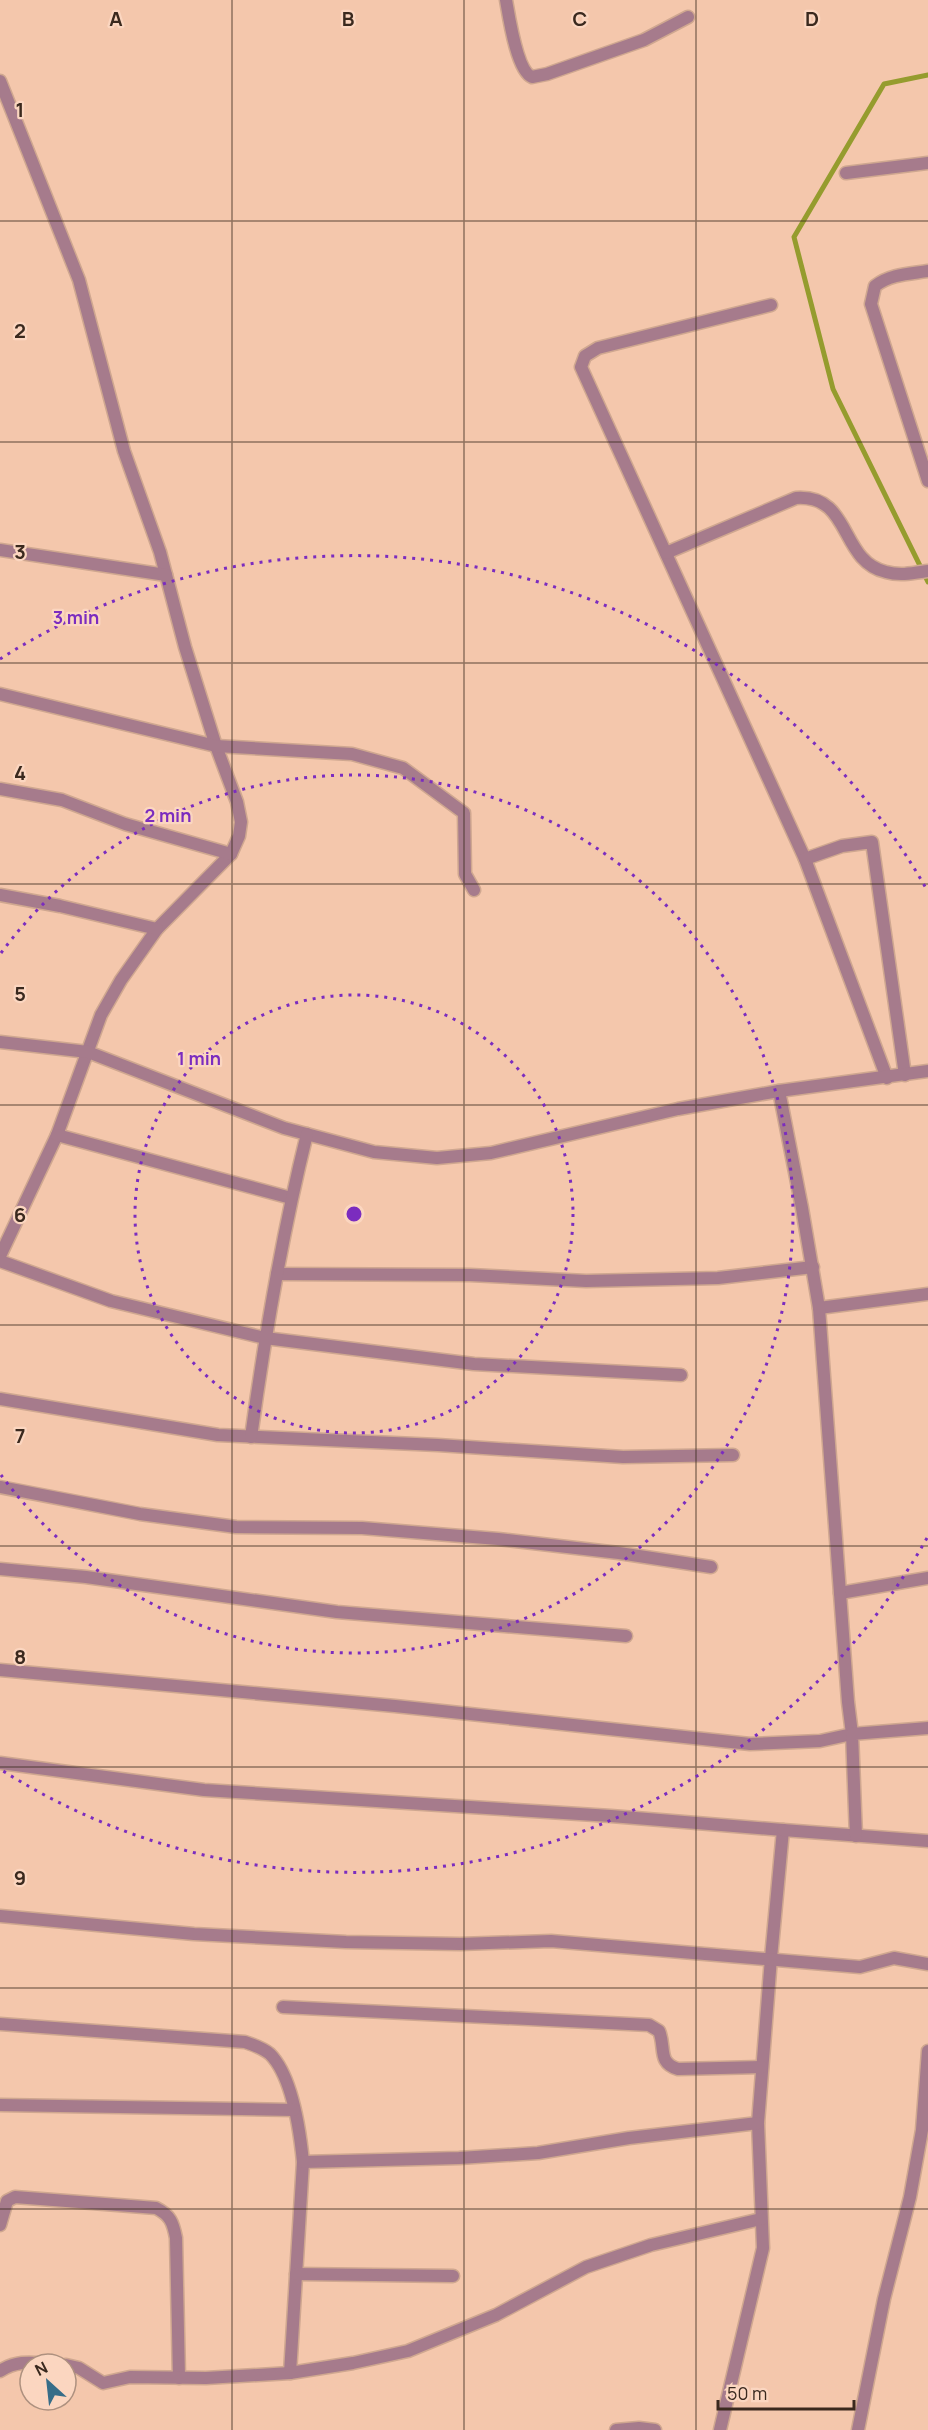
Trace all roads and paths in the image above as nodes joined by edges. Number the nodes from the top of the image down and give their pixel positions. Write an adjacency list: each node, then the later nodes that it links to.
1 (506, 0): 2 (street)
2 (688, 17)
3 (0, 81): 12 (street)
4 (928, 163): 5 (street)
5 (846, 172)
6 (928, 271): 8 (street)
7 (771, 305): 10 (street)
8 (928, 481)
9 (0, 550): 12 (street)
10 (666, 553): 11 (street); 17 (street)
11 (928, 571)
12 (166, 575): 14 (street)
13 (0, 694): 14 (street)
14 (216, 747): 16 (street); 18 (street)
15 (0, 789): 16 (street)
16 (231, 854): 20 (street)
17 (805, 859): 24 (street); 25 (street)
18 (474, 890)
19 (0, 896): 20 (street)
20 (157, 929): 22 (street)
21 (0, 1042): 22 (street)
22 (88, 1052): 27 (street); 28 (street)
23 (928, 1071): 24 (street)
24 (905, 1075): 25 (street)
25 (887, 1078): 26 (street)
26 (779, 1091): 27 (street); 32 (street)
27 (307, 1134): 29 (street)
28 (57, 1135): 29 (street); 30 (street)
29 (291, 1198): 33 (street)
30 (0, 1256)
31 (0, 1261): 36 (street)
32 (813, 1267): 33 (street); 35 (street)
33 (277, 1274): 36 (street)
34 (928, 1294): 35 (street)
35 (819, 1308): 45 (street)
36 (265, 1338): 37 (street); 39 (street)
37 (681, 1375)
38 (0, 1399): 39 (street)
39 (251, 1437): 40 (street)
40 (733, 1455)
41 (0, 1487): 42 (street)
42 (711, 1567)
43 (0, 1569): 46 (street)
44 (928, 1578): 45 (street)
45 (840, 1593): 49 (street)
46 (626, 1636)
47 (0, 1670): 49 (street)
48 (928, 1728): 49 (street)
49 (852, 1734): 52 (street)
50 (0, 1763): 51 (street)
51 (783, 1830): 52 (street); 55 (street)
52 (856, 1836): 53 (street)
53 (928, 1841)
54 (0, 1916): 55 (street)
55 (771, 1958): 56 (street); 60 (street)
56 (928, 1964)
57 (283, 2007): 60 (street)
58 (0, 2024): 62 (street)
59 (928, 2051): 77 (street)
60 (762, 2067): 63 (street)
61 (0, 2105): 62 (street)
62 (294, 2110): 64 (street)
63 (758, 2123): 64 (street); 65 (street)
64 (303, 2162): 67 (street)
65 (761, 2219): 72 (street); 76 (street)
66 (0, 2225): 73 (street)
67 (296, 2274): 68 (street); 72 (street)
68 (453, 2276)
69 (18, 2362): 71 (street)
70 (78, 2368): 73 (street)
71 (0, 2371)
72 (290, 2373): 73 (street)
73 (178, 2378)
74 (616, 2430): 75 (street)
75 (655, 2430)
76 (720, 2430)
77 (858, 2430)

